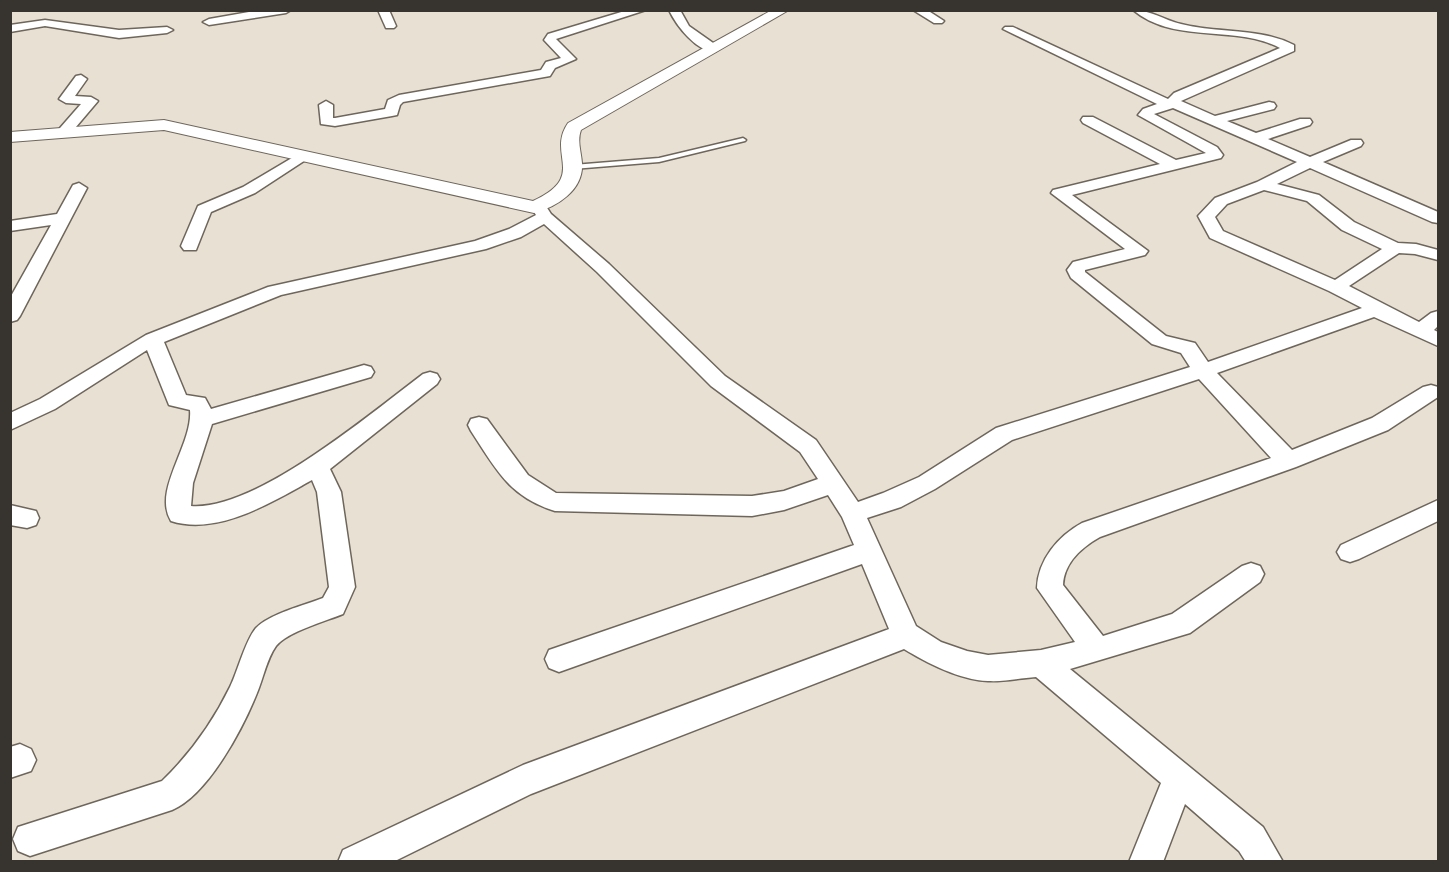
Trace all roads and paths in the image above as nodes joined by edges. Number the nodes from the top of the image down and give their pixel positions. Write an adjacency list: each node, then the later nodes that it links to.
1 (286, 10): 11 (street)
2 (383, 10): 12 (street)
3 (641, 10): 19 (street)
4 (783, 10): 16 (street)
5 (918, 10): 10 (street)
6 (1138, 10): 18 (street)
7 (672, 11): 16 (street)
8 (45, 12): 9 (street)
9 (10, 18)
10 (938, 21)
11 (209, 22)
12 (390, 26)
13 (10, 29): 15 (street)
14 (1009, 29): 18 (street)
15 (167, 30)
16 (712, 48): 32 (street)
17 (81, 79): 24 (street)
18 (1169, 104): 22 (street); 31 (street)
19 (326, 105)
20 (1269, 106): 22 (street)
21 (1088, 120): 31 (street)
22 (1214, 120): 26 (street)
23 (1305, 122): 26 (street)
24 (65, 131): 25 (street); 29 (street)
25 (10, 137)
26 (1256, 138): 30 (street)
27 (743, 140): 32 (lane)
28 (1356, 143): 30 (street)
29 (302, 156): 35 (street); 39 (street)
30 (1310, 162): 33 (street); 37 (street)
31 (1174, 165): 48 (street)
32 (573, 167): 35 (street)
33 (1263, 185): 40 (street); 42 (street)
34 (79, 189): 36 (street)
35 (541, 211): 47 (street); 57 (street)
36 (64, 218): 38 (street); 44 (street)
37 (1438, 218)
38 (10, 226)
39 (190, 246)
40 (1395, 248): 41 (street); 42 (street)
41 (1438, 255)
42 (1336, 287): 43 (street)
43 (1382, 311): 46 (street); 48 (street)
44 (10, 316)
45 (1438, 317): 46 (street)
46 (1430, 335)
47 (153, 339): 52 (street); 53 (street)
48 (1202, 369): 55 (street); 58 (street)
49 (364, 372): 52 (street)
50 (430, 379): 56 (street)
51 (1431, 392): 55 (street)
52 (202, 419): 56 (street)
53 (10, 422)
54 (479, 425): 57 (street)
55 (1288, 461): 64 (street)
56 (318, 466): 68 (street)
57 (834, 482): 58 (street)
58 (853, 513): 60 (street)
59 (1433, 520): 61 (street)
60 (869, 551): 63 (street); 65 (street)
61 (1350, 552)
62 (1251, 574): 64 (street)
63 (906, 634): 66 (street); 69 (street)
64 (1097, 650): 66 (street)
65 (559, 659)
66 (1041, 663): 67 (street)
67 (1179, 777): 70 (street); 71 (street)
68 (30, 839)
69 (356, 861)
70 (1146, 861)
71 (1266, 861)

